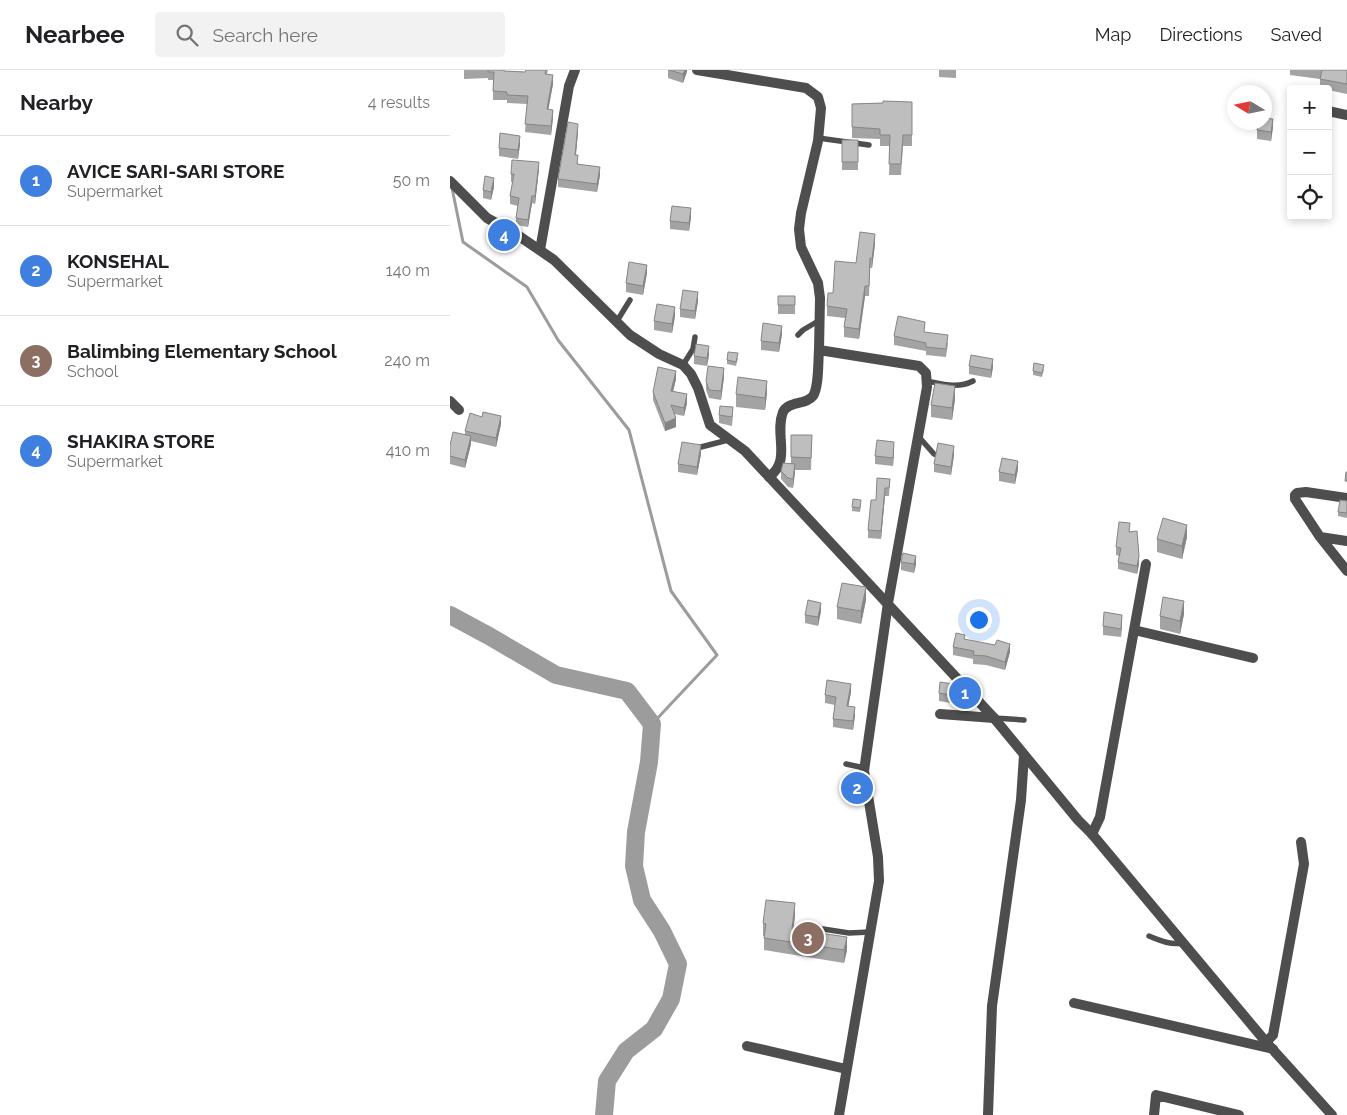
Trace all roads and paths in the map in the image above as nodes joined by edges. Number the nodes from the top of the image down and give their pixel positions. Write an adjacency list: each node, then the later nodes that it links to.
1 (575, 70): 8 (street)
2 (697, 70): 5 (street)
3 (1332, 112): 4 (street)
4 (1347, 115)
5 (818, 138): 6 (lane); 10 (street)
6 (869, 144)
7 (453, 184): 8 (street)
8 (540, 250): 11 (street)
9 (630, 300): 11 (lane)
10 (820, 320): 12 (lane); 14 (street)
11 (617, 321): 15 (street)
12 (798, 335)
13 (695, 337): 15 (lane)
14 (819, 350): 16 (street); 24 (street)
15 (683, 365): 21 (street)
16 (927, 381): 17 (lane); 20 (street)
17 (973, 381)
18 (450, 401): 19 (street)
19 (459, 410)
20 (918, 436): 23 (lane); 30 (street)
21 (728, 440): 22 (lane); 24 (street)
22 (701, 446)
23 (934, 454)
24 (769, 478): 30 (street)
25 (1347, 498): 26 (street)
26 (1320, 537): 27 (street); 29 (street)
27 (1347, 542)
28 (1146, 564): 31 (street)
29 (1347, 571)
30 (888, 603): 34 (street); 38 (street)
31 (1134, 630): 32 (street); 39 (street)
32 (1253, 658)
33 (940, 714): 34 (street)
34 (994, 718): 35 (lane); 36 (street)
35 (1024, 720)
36 (1024, 755): 39 (street); 50 (street)
37 (846, 764): 38 (lane)
38 (865, 768): 42 (street)
39 (1092, 834): 44 (street)
40 (1301, 842): 47 (street)
41 (823, 929): 42 (lane)
42 (870, 932): 48 (street)
43 (1149, 936): 44 (lane)
44 (1183, 943): 47 (street)
45 (1074, 1003): 47 (street)
46 (747, 1046): 48 (street)
47 (1269, 1046): 53 (street)
48 (846, 1069): 49 (street)
49 (839, 1115)
50 (988, 1115)
51 (1154, 1115): 52 (street)
52 (1239, 1115)
53 (1332, 1115)

